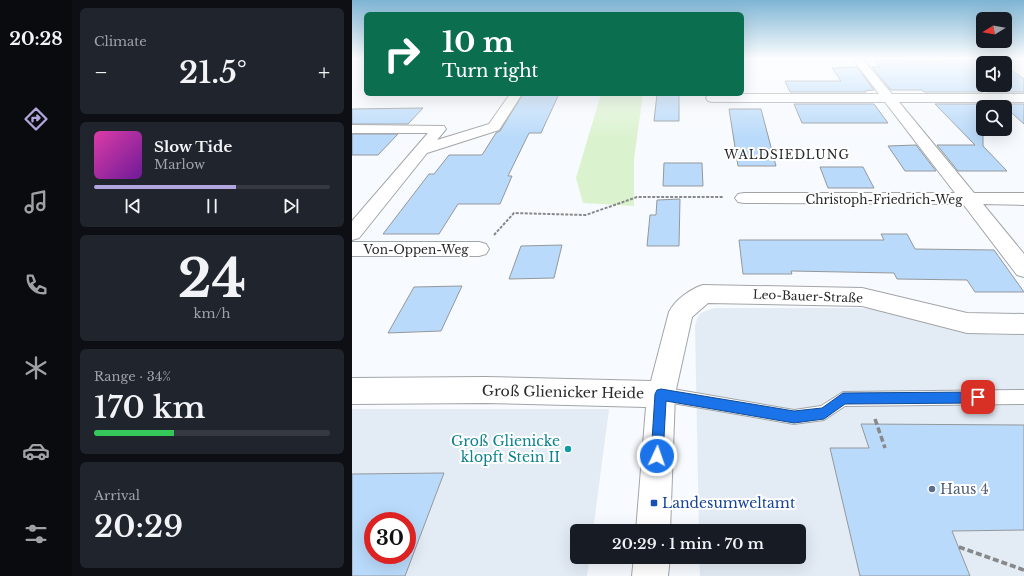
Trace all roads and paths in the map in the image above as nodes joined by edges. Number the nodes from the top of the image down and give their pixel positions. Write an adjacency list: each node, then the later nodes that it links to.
1 (879, 85): 5 (street)
2 (515, 96): 7 (street)
3 (712, 98): 5 (street)
4 (1024, 98): 5 (street)
5 (890, 99): 10 (street)
6 (352, 129): 7 (street, Von-Oppen-Weg)
7 (422, 150): 11 (street, Von-Oppen-Weg)
8 (744, 198): 10 (street, Christoph-Friedrich-Weg); 13 (path)
9 (1024, 198): 10 (street, Christoph-Friedrich-Weg)
10 (968, 199): 14 (street)
11 (352, 233)
12 (352, 249): 13 (street, Von-Oppen-Weg)
13 (479, 250)
14 (1024, 269)
15 (1024, 324): 17 (street, Leo-Bauer-Straße)
16 (352, 391): 17 (street, Groß Glienicker Heide)
17 (661, 394): 19 (lane); 21 (street, Groß Glienicker Heide)
18 (1024, 397): 19 (lane)
19 (868, 398): 20 (path)
20 (885, 448)
21 (653, 524)
22 (959, 547): 24 (path)
23 (651, 564): 25 (street)
24 (1024, 570)
25 (650, 576)

